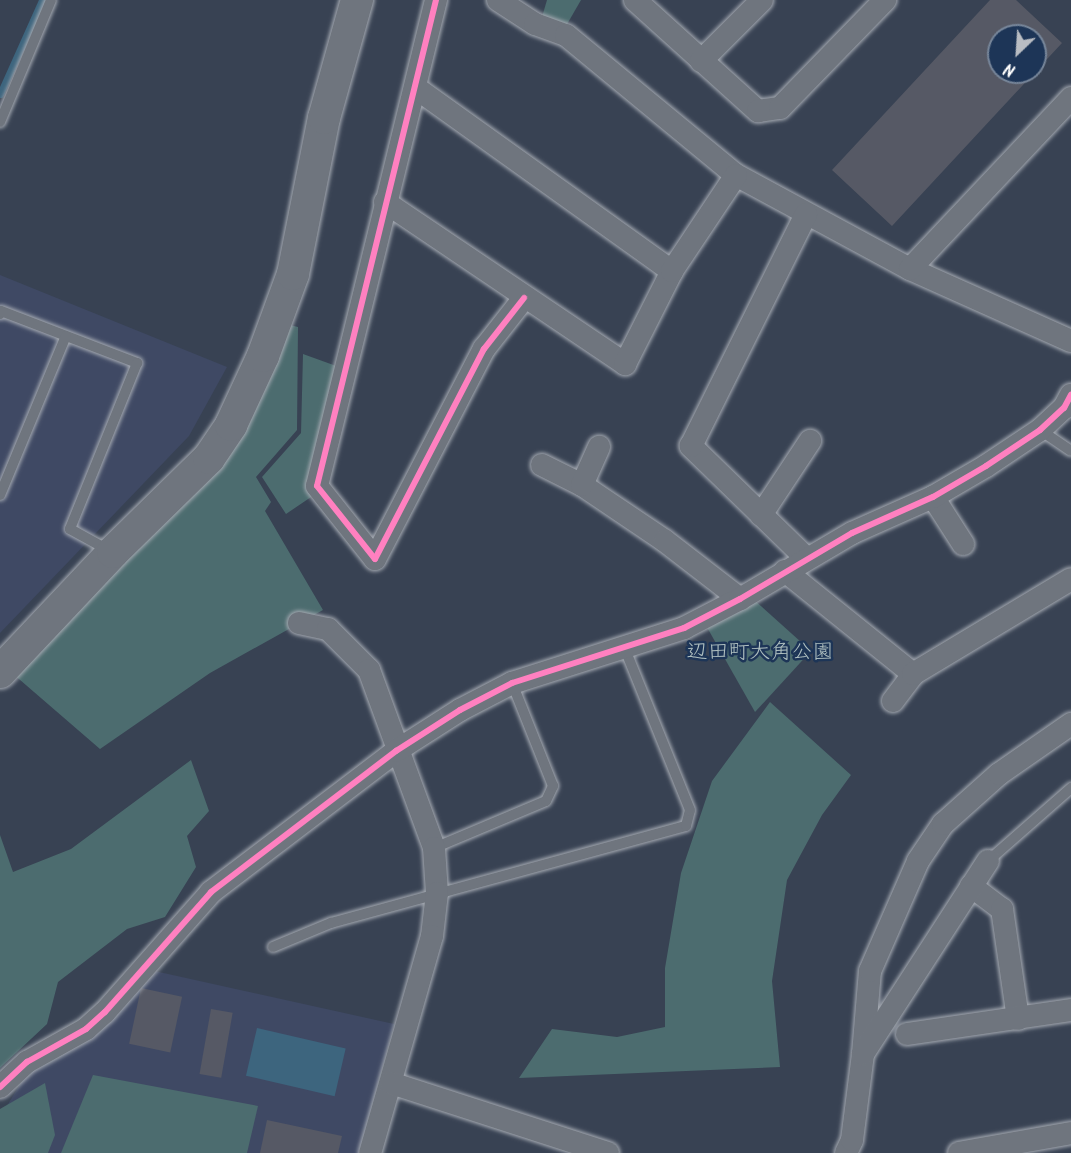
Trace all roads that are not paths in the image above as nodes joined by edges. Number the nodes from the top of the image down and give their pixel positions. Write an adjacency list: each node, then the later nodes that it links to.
1 (51, 0): 11 (lane)
2 (357, 0): 32 (street)
3 (436, 0): 9 (street)
4 (498, 0): 12 (street)
5 (635, 0): 8 (street)
6 (762, 0): 8 (street)
7 (885, 0): 8 (street)
8 (701, 61)
9 (416, 87): 13 (street); 16 (street)
10 (1071, 98): 15 (street)
11 (0, 122)
12 (736, 175): 14 (street); 16 (street)
13 (385, 202): 17 (street); 17 (street)
14 (806, 214): 15 (street); 30 (street)
15 (910, 269): 20 (street)
16 (672, 271): 17 (street)
17 (524, 298)
18 (0, 314): 19 (lane)
19 (66, 336): 28 (lane); 32 (lane)
20 (1071, 340)
21 (1071, 395): 22 (street)
22 (1040, 430): 25 (lane); 29 (street)
23 (810, 441): 30 (street)
24 (599, 447): 27 (street)
25 (1071, 451)
26 (542, 465): 27 (street)
27 (582, 485): 36 (street)
28 (0, 495)
29 (933, 497): 31 (street); 33 (street)
30 (761, 515): 33 (street)
31 (963, 544)
32 (113, 552): 39 (street)
33 (806, 558): 34 (street)
34 (785, 571): 36 (street); 40 (street)
35 (1071, 579): 40 (street)
36 (740, 599): 38 (street)
37 (299, 623): 44 (street)
38 (625, 649): 41 (street); 49 (lane)
39 (0, 672)
40 (914, 674): 42 (street)
41 (512, 683): 44 (street); 46 (lane)
42 (893, 701)
43 (1071, 724): 54 (street)
44 (396, 751): 46 (street); 56 (street)
45 (1071, 788): 47 (lane)
46 (434, 848): 49 (street)
47 (988, 861): 48 (street)
48 (971, 886): 52 (street); 54 (street)
49 (437, 893): 50 (lane); 55 (street)
50 (273, 947)
51 (1071, 1010): 52 (street)
52 (1018, 1019): 53 (street)
53 (907, 1034)
54 (863, 1054): 60 (street)
55 (391, 1083): 58 (street); 59 (street)
56 (0, 1088)
57 (1071, 1133): 61 (street)
58 (370, 1153)
59 (608, 1153)
60 (846, 1153)
61 (959, 1153)

